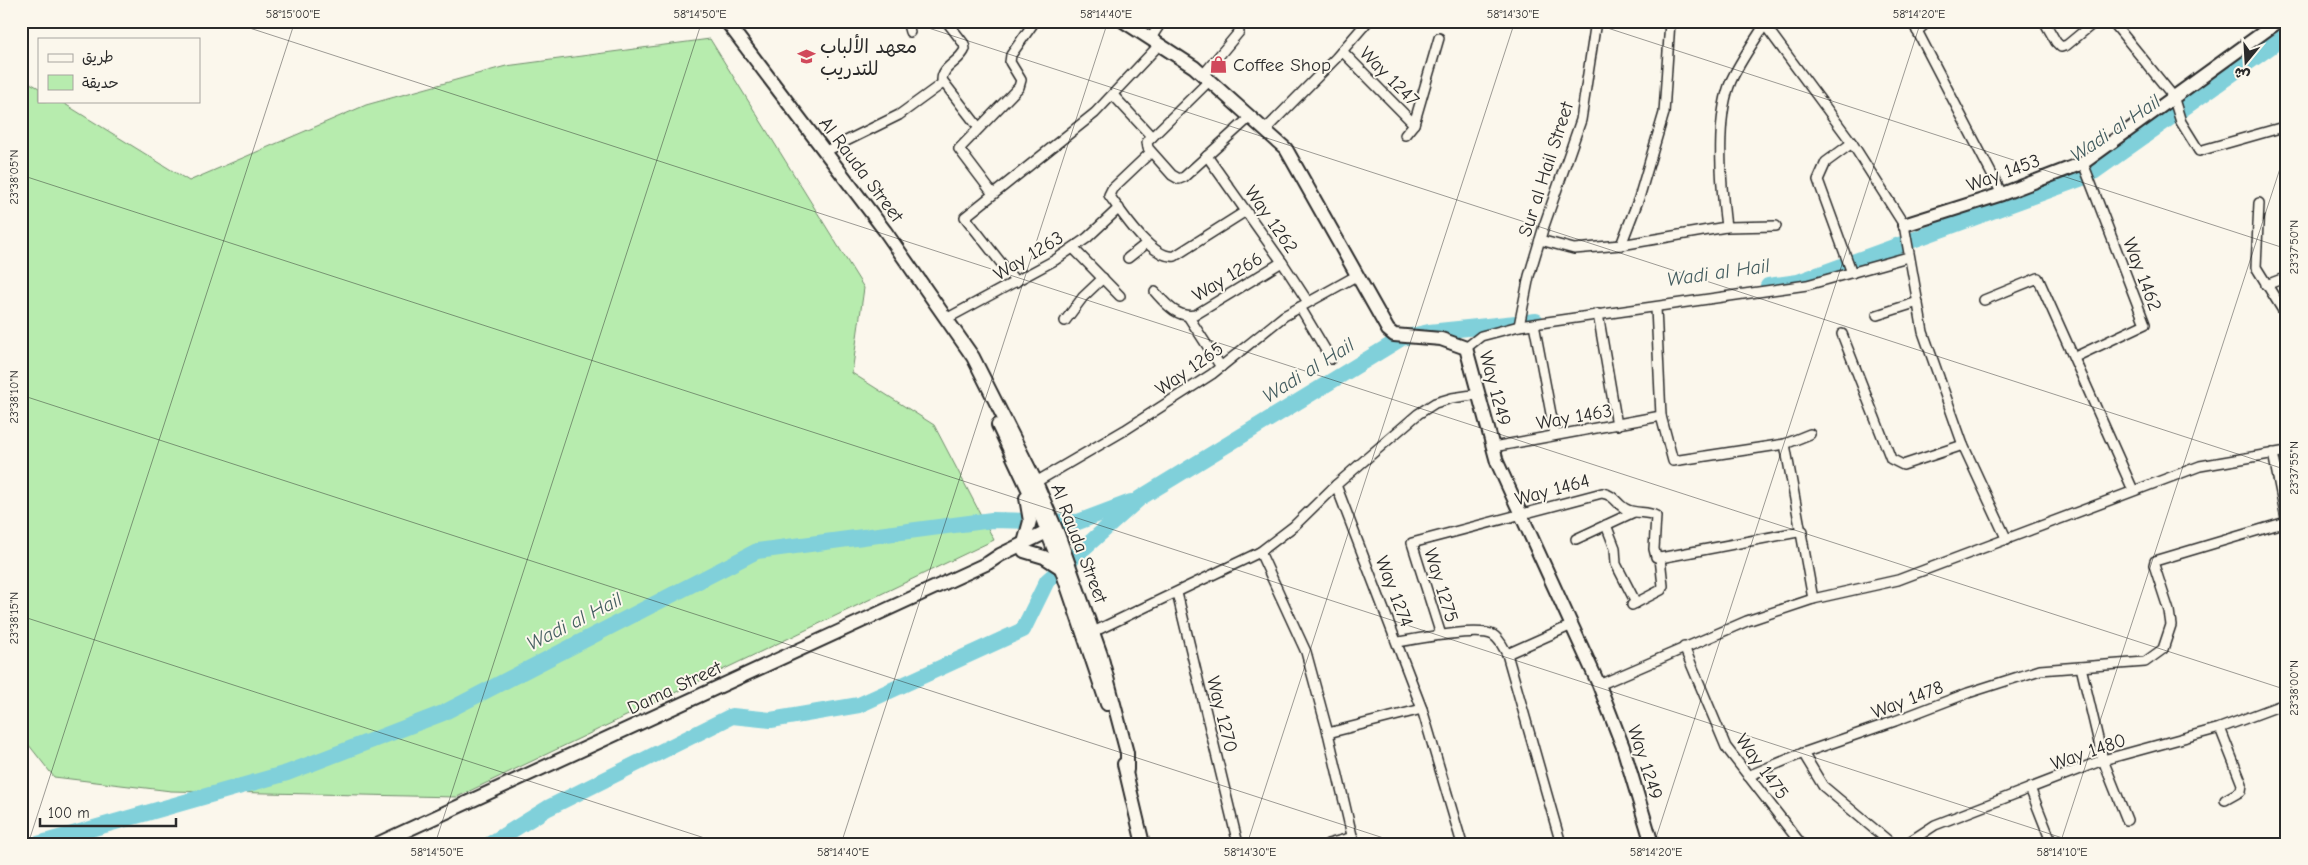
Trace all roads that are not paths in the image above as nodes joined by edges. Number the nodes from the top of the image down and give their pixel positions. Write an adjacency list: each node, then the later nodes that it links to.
1 (726, 21): 35 (main road, Al Rauda Street)
2 (907, 21): 18 (street)
3 (1035, 21): 30 (street)
4 (1123, 21): 21 (main road, Way 1249)
5 (1162, 21): 21 (street)
6 (1368, 21): 22 (street)
7 (1596, 21): 47 (street, Sur al Hail Street)
8 (1670, 21): 49 (street)
9 (1912, 21): 17 (street)
10 (1929, 21): 17 (street)
11 (2044, 21): 12 (street)
12 (2096, 21)
13 (2112, 21): 26 (street)
14 (2279, 21): 26 (main road, Way 1453)
15 (1763, 22): 34 (street); 46 (street)
16 (948, 23): 24 (street)
17 (1917, 30): 40 (street)
18 (910, 32)
19 (1239, 32): 23 (street)
20 (1439, 38): 28 (street, Way 1247)
21 (1155, 41): 23 (main road, Way 1249); 25 (street)
22 (1342, 51): 28 (street, Way 1247); 31 (street)
23 (1206, 78): 27 (main road, Way 1249); 33 (street)
24 (943, 83): 30 (street); 35 (street)
25 (1113, 95): 33 (street); 39 (street)
26 (2173, 96): 29 (street); 38 (main road, Way 1453)
27 (1249, 118): 31 (main road, Way 1249); 37 (street)
28 (1414, 124): 32 (street, Way 1247)
29 (2287, 126)
30 (979, 128): 39 (street)
31 (1265, 130): 55 (main road, Way 1249)
32 (1405, 134)
33 (1152, 137): 36 (street)
34 (1852, 143): 44 (street); 54 (street)
35 (826, 151): 70 (main road, Al Rauda Street)
36 (1152, 152): 37 (street); 42 (street)
37 (1207, 156): 43 (street, Way 1262)
38 (2083, 163): 40 (main road, Way 1453); 77 (street, Way 1462)
39 (993, 194): 58 (street)
40 (2002, 194): 44 (main road, Way 1453)
41 (2259, 203): 59 (street)
42 (1119, 208): 48 (street); 50 (street, Way 1263)
43 (1246, 211): 48 (street); 53 (street, Way 1262)
44 (1904, 225): 51 (street)
45 (1776, 226): 46 (street)
46 (1726, 227): 49 (street)
47 (1540, 240): 49 (street); 73 (street, Sur al Hail Street)
48 (1147, 243): 52 (street)
49 (1621, 245)
50 (1073, 248): 57 (street); 58 (street, Way 1263)
51 (1908, 257): 54 (street); 63 (street)
52 (1128, 258)
53 (1282, 262): 64 (street, Way 1262); 68 (street, Way 1266)
54 (1852, 273): 65 (street)
55 (1356, 276): 64 (street, Way 1265); 76 (main road, Way 1249)
56 (2287, 277): 59 (street)
57 (1103, 278): 61 (street); 71 (street)
58 (1016, 282): 70 (street, Way 1263)
59 (2266, 285): 69 (street)
60 (1155, 292): 68 (street, Way 1266)
61 (1120, 296)
62 (1984, 300): 77 (street)
63 (1918, 302): 67 (street); 87 (street)
64 (1304, 304): 78 (street, Way 1262); 79 (street, Way 1265)
65 (1656, 308): 66 (street); 81 (street)
66 (1598, 314): 72 (street); 82 (street)
67 (1877, 315)
68 (1188, 316): 79 (street, Way 1266)
69 (2287, 316)
70 (946, 319): 75 (main road, Al Rauda Street)
71 (1065, 321)
72 (1534, 324): 73 (street); 85 (street)
73 (1519, 326): 76 (street)
74 (1842, 334): 87 (street)
75 (962, 344): 83 (main road, Al Rauda Street); 91 (main road, Al Rauda Street)
76 (1466, 348): 80 (main road, Way 1249)
77 (2075, 357): 93 (street)
78 (1331, 359)
79 (1222, 367): 91 (street, Way 1265)
80 (1480, 394): 88 (main road, Way 1249); 92 (street)
81 (1661, 416): 82 (street, Way 1463); 86 (street)
82 (1617, 425): 85 (street, Way 1463)
83 (1000, 428): 99 (main road, Al Rauda Street); 103 (main road)
84 (1810, 434): 86 (street)
85 (1555, 435): 88 (street, Way 1463)
86 (1785, 444): 98 (street)
87 (1963, 445): 101 (street)
88 (1493, 447): 95 (main road, Way 1249)
89 (2287, 450): 90 (street)
90 (2273, 453): 93 (street); 96 (street)
91 (1036, 482): 99 (main road, Al Rauda Street)
92 (1336, 485): 104 (street); 112 (street, Way 1274)
93 (2133, 490): 101 (street)
94 (1634, 512): 95 (street, Way 1464); 97 (street); 105 (street, Way 1464)
95 (1521, 514): 102 (street, Way 1464); 109 (main road, Way 1249)
96 (2286, 522): 115 (street, Way 1478)
97 (1606, 525): 100 (street); 105 (street)
98 (1802, 531): 105 (street); 108 (street)
99 (1052, 533): 103 (main road, Dama Street); 106 (main road, Al Rauda Street); 110 (main road, Al Rauda Street)
100 (1576, 539)
101 (2007, 540): 108 (street)
102 (1412, 543): 111 (street, Way 1275)
103 (1024, 547): 106 (main road); 128 (main road, Dama Street)
104 (1260, 552): 107 (street); 120 (street)
105 (1660, 558)
106 (1061, 568): 110 (main road, Al Rauda Street)
107 (1177, 593): 110 (street); 130 (street, Way 1270)
108 (1813, 599): 113 (street)
109 (1572, 625): 114 (street); 116 (main road, Way 1249)
110 (1089, 634): 129 (main road, Al Rauda Street)
111 (1441, 636): 112 (street); 114 (street)
112 (1398, 642): 118 (street, Way 1274)
113 (1684, 647): 116 (street); 123 (street, Way 1475)
114 (1507, 654): 133 (street)
115 (2081, 667): 121 (street, Way 1478); 122 (street)
116 (1598, 685): 134 (main road, Way 1249)
117 (2287, 703): 119 (street, Way 1480)
118 (1422, 709): 120 (street); 132 (street, Way 1274)
119 (2220, 728): 122 (street, Way 1480); 125 (street)
120 (1328, 732): 127 (street)
121 (1803, 753): 123 (street, Way 1478); 136 (street)
122 (2102, 760): 124 (street, Way 1480); 126 (street)
123 (1748, 776): 135 (street, Way 1475)
124 (2030, 788): 137 (street, Way 1480); 138 (street)
125 (2226, 800)
126 (2127, 820)
127 (1354, 840): 131 (street)
128 (377, 844)
129 (1143, 844)
130 (1238, 844)
131 (1328, 844)
132 (1462, 844)
133 (1561, 844)
134 (1652, 844)
135 (1801, 844)
136 (1892, 844)
137 (1906, 844)
138 (2052, 844)

